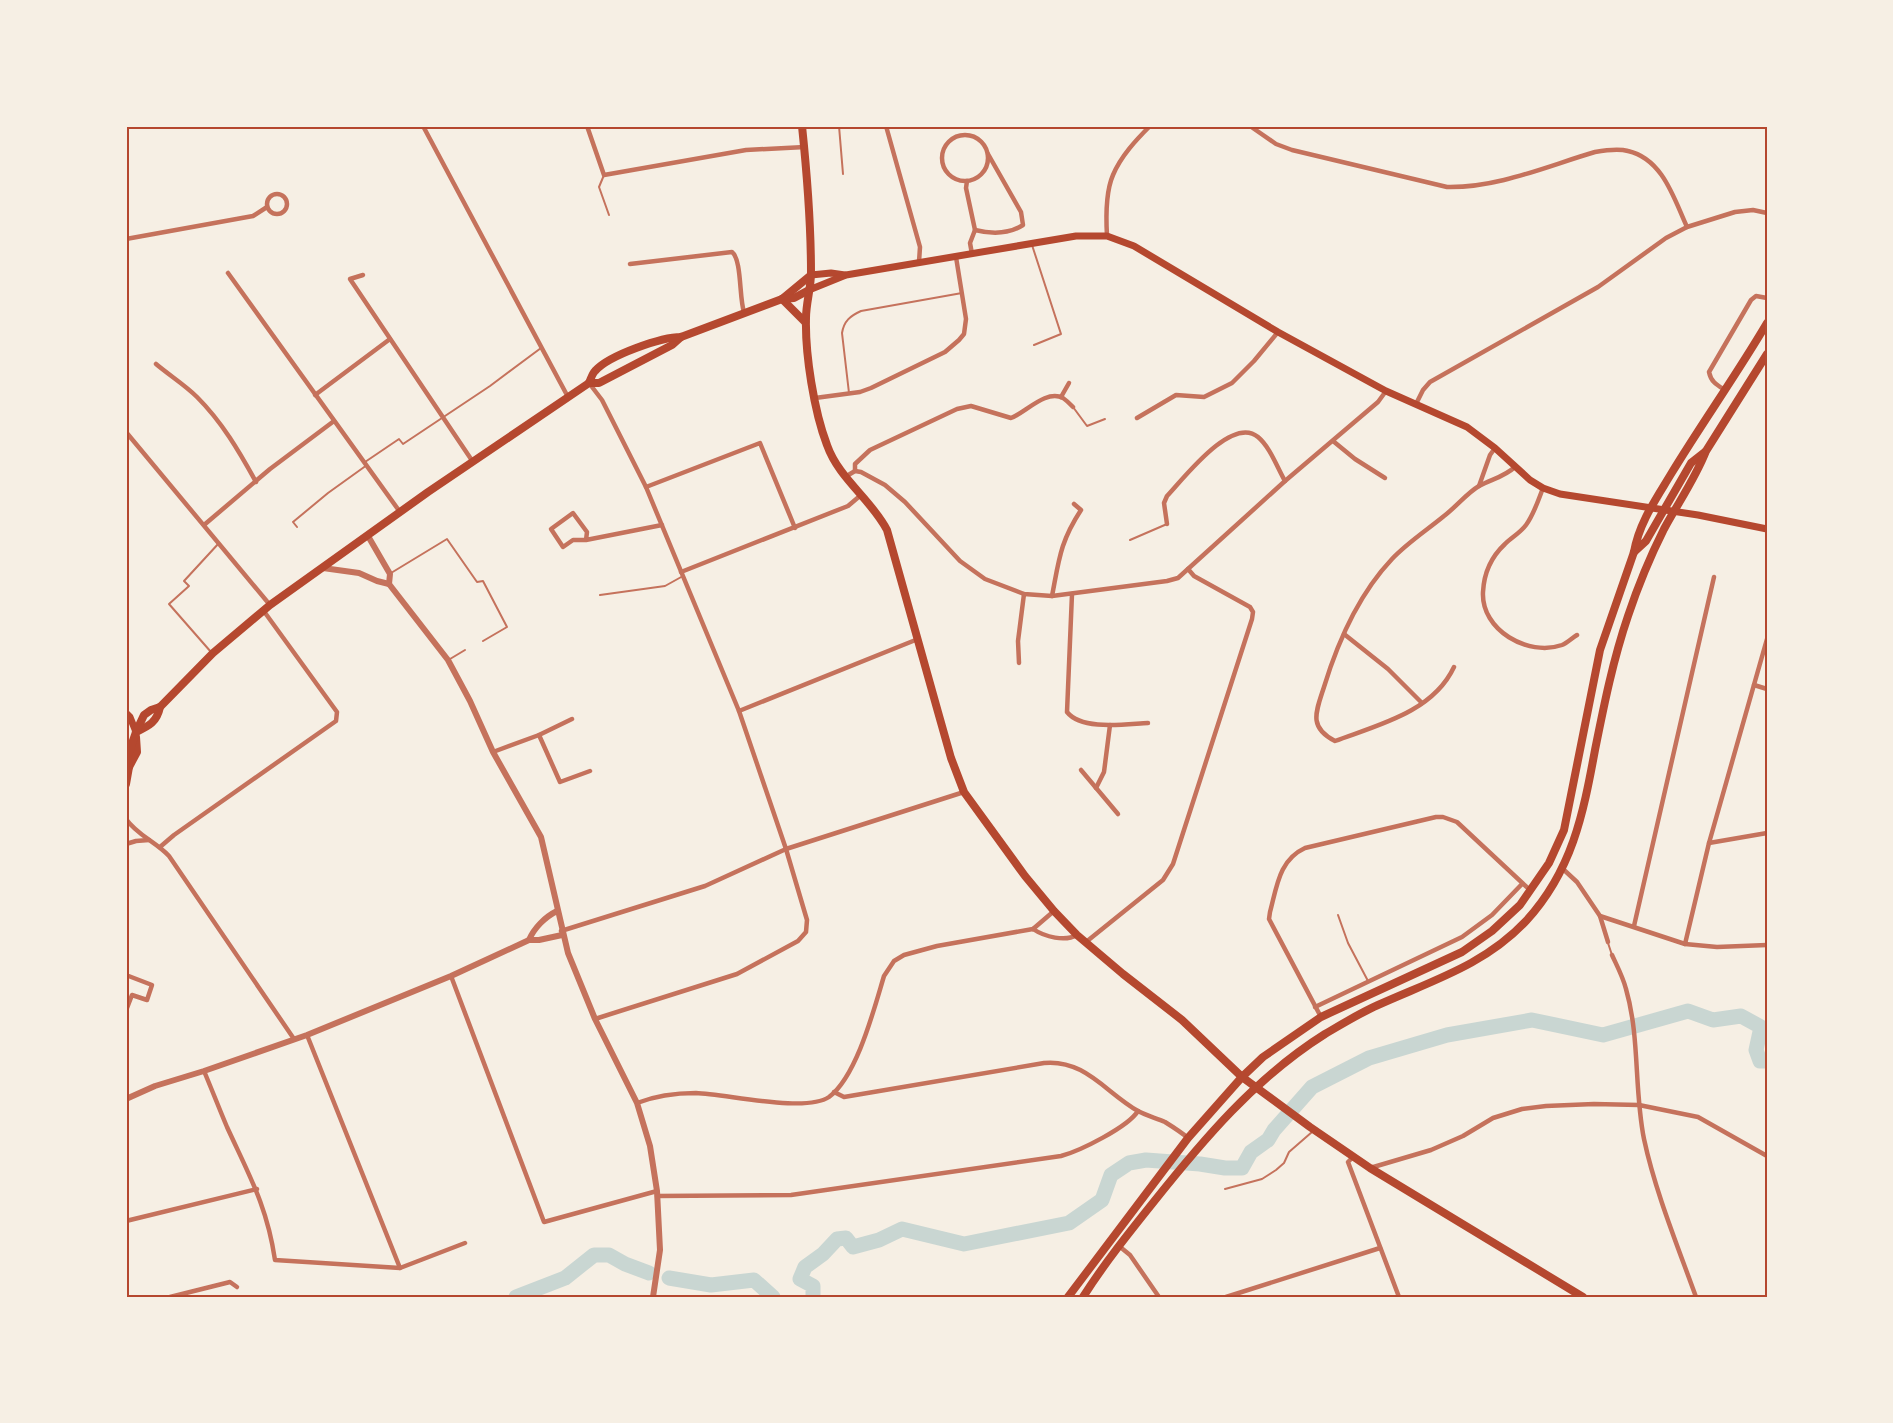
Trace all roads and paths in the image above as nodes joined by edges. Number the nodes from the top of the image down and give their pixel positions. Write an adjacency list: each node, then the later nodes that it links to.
1 (423, 126): 40 (street)
2 (586, 126): 11 (street)
3 (802, 126): 8 (main road)
4 (839, 126): 10 (lane)
5 (886, 126): 23 (street)
6 (1150, 126): 18 (street)
7 (1250, 126): 16 (street)
8 (805, 147): 11 (street); 28 (main road)
9 (988, 154): 12 (street); 12 (street); 17 (street)
10 (843, 174)
11 (604, 175): 15 (lane)
12 (967, 182): 17 (street)
13 (267, 207): 13 (street); 19 (street)
14 (1767, 213): 16 (street)
15 (609, 216)
16 (1687, 227): 52 (street)
17 (975, 230): 21 (street)
18 (1107, 236): 20 (main road); 36 (main road)
19 (126, 239)
20 (1032, 243): 21 (main road); 39 (lane)
21 (972, 254): 22 (main road)
22 (956, 257): 23 (main road); 30 (street)
23 (919, 262): 27 (main road)
24 (630, 264): 33 (street)
25 (228, 273): 48 (street)
26 (363, 275): 38 (street)
27 (846, 275): 28 (main road); 29 (main road)
28 (811, 276): 29 (main road); 32 (main road)
29 (809, 290): 32 (main road); 34 (main road)
30 (962, 293): 47 (street); 47 (lane)
31 (1767, 298): 45 (street)
32 (782, 299): 33 (main road); 34 (main road)
33 (744, 312): 37 (main road)
34 (806, 322): 51 (main road)
35 (1767, 322): 45 (main road)
36 (1278, 332): 46 (main road); 55 (street)
37 (681, 337): 43 (main road); 43 (main road)
38 (390, 339): 48 (street); 54 (street)
39 (1034, 345)
40 (541, 348): 49 (street); 54 (lane)
41 (1767, 354): 61 (main road)
42 (156, 364): 69 (street)
43 (589, 383): 49 (main road); 71 (street)
44 (1069, 383): 50 (street)
45 (1725, 390): 75 (main road)
46 (1386, 391): 52 (main road); 59 (street)
47 (849, 393): 51 (street)
48 (315, 395): 57 (street)
49 (568, 397): 62 (main road)
50 (1061, 397): 53 (street); 65 (street)
51 (815, 398): 66 (main road)
52 (1416, 404): 60 (main road)
53 (1074, 407): 56 (lane)
54 (442, 417): 62 (street); 63 (lane)
55 (1137, 418)
56 (1105, 419)
57 (334, 421): 63 (street); 69 (street)
58 (126, 432): 82 (street)
59 (1333, 441): 67 (street); 68 (street)
60 (1495, 448): 64 (main road); 70 (street)
61 (1706, 452): 77 (main road); 79 (main road)
62 (473, 462): 78 (main road)
63 (366, 464): 78 (street); 84 (lane)
64 (1515, 467): 70 (street); 72 (main road)
65 (855, 471): 66 (street); 98 (street)
66 (845, 477): 73 (main road)
67 (1385, 478)
68 (1285, 480): 81 (street); 93 (street)
69 (256, 482): 82 (street)
70 (1479, 486): 104 (street)
71 (646, 488): 83 (street); 85 (street)
72 (1543, 488): 75 (main road); 105 (street)
73 (861, 495): 85 (street); 106 (main road)
74 (1074, 504): 76 (street)
75 (1651, 508): 77 (main road); 91 (main road)
76 (1081, 510): 80 (street); 101 (street)
77 (1663, 510): 79 (main road); 91 (main road)
78 (400, 512): 87 (main road)
79 (1674, 512): 86 (main road); 140 (main road)
80 (1089, 513)
81 (1167, 524): 89 (lane)
82 (204, 525): 90 (street)
83 (662, 525): 88 (street); 95 (street)
84 (297, 527)
85 (795, 528): 95 (street)
86 (1767, 529)
87 (368, 536): 92 (main road); 94 (street)
88 (586, 540): 88 (street)
89 (1130, 540)
90 (219, 543): 102 (street); 110 (lane)
91 (1634, 552): 142 (main road)
92 (323, 568): 97 (street); 102 (main road)
93 (1188, 569): 99 (street); 152 (street)
94 (390, 574): 97 (street); 108 (lane)
95 (682, 574): 100 (lane); 117 (street)
96 (1714, 577): 147 (street)
97 (389, 584): 111 (street)
98 (1024, 594): 101 (street); 112 (street)
99 (1071, 594): 101 (street); 121 (street)
100 (600, 595)
101 (1052, 596)
102 (270, 605): 103 (main road)
103 (263, 610): 110 (main road); 138 (street)
104 (1344, 634): 116 (street); 116 (street)
105 (1577, 635)
106 (918, 639): 117 (street); 131 (main road)
107 (1767, 639): 114 (street)
108 (483, 641)
109 (465, 650): 111 (lane)
110 (213, 653): 123 (main road)
111 (448, 660): 126 (street)
112 (1019, 663)
113 (1454, 667): 116 (street)
114 (1754, 685): 115 (street); 136 (street)
115 (1767, 689)
116 (1422, 703)
117 (739, 711): 139 (street)
118 (126, 714): 123 (main road)
119 (572, 719): 124 (street)
120 (1148, 723): 121 (street)
121 (1110, 725): 130 (street)
122 (126, 726): 123 (main road)
123 (136, 732): 125 (street); 129 (main road)
124 (538, 735): 126 (street); 128 (street)
125 (126, 737)
126 (493, 752): 143 (street)
127 (1081, 770): 130 (street)
128 (590, 771)
129 (126, 783)
130 (1096, 788): 132 (street)
131 (964, 792): 139 (street); 144 (main road)
132 (1118, 814)
133 (126, 819): 135 (street)
134 (1767, 832): 136 (street)
135 (149, 840): 137 (street); 138 (street)
136 (1709, 843): 154 (street)
137 (126, 844)
138 (160, 847): 165 (street)
139 (786, 849): 149 (street); 163 (street)
140 (1563, 869): 146 (street); 168 (main road)
141 (1522, 884): 142 (street); 159 (street); 160 (street)
142 (1531, 891): 162 (main road)
143 (557, 911): 149 (street); 151 (street)
144 (1054, 911): 148 (street); 150 (main road)
145 (1338, 915): 159 (lane)
146 (1600, 916): 147 (street); 153 (street)
147 (1634, 926): 154 (street)
148 (1033, 929): 150 (street); 169 (street)
149 (562, 933): 151 (street); 163 (street)
150 (1077, 934): 152 (main road)
151 (529, 939): 158 (street)
152 (1086, 942): 167 (main road)
153 (1608, 942): 156 (lane)
154 (1685, 944): 155 (street)
155 (1767, 945)
156 (1612, 955): 172 (street)
157 (126, 975): 161 (street)
158 (451, 976): 164 (street); 181 (street)
159 (1368, 981): 160 (street)
160 (1315, 1007): 162 (street)
161 (127, 1008)
162 (1321, 1017): 167 (main road)
163 (595, 1019): 171 (street)
164 (307, 1035): 165 (street); 186 (street)
165 (294, 1039): 166 (street)
166 (204, 1071): 170 (street); 179 (street)
167 (1242, 1077): 168 (main road); 175 (main road)
168 (1255, 1087): 174 (main road); 184 (main road)
169 (834, 1092): 171 (street); 173 (street)
170 (126, 1098)
171 (637, 1102): 181 (street)
172 (1639, 1105): 176 (street); 178 (street); 196 (street)
173 (1138, 1111): 175 (street); 181 (street)
174 (1312, 1129): 177 (main road); 180 (lane)
175 (1188, 1138): 190 (main road)
176 (1767, 1156)
177 (1353, 1157): 178 (main road); 185 (street)
178 (1370, 1168): 195 (main road)
179 (257, 1189): 182 (street); 186 (street)
180 (1225, 1189)
181 (657, 1193): 189 (street)
182 (126, 1221)
183 (465, 1243): 186 (street)
184 (1119, 1246): 191 (main road); 192 (street)
185 (1380, 1248): 193 (street); 194 (street)
186 (400, 1268)
187 (237, 1287): 188 (street)
188 (170, 1297)
189 (653, 1297)
190 (1068, 1297)
191 (1083, 1297)
192 (1158, 1297)
193 (1226, 1297)
194 (1398, 1297)
195 (1583, 1297)
196 (1695, 1297)

